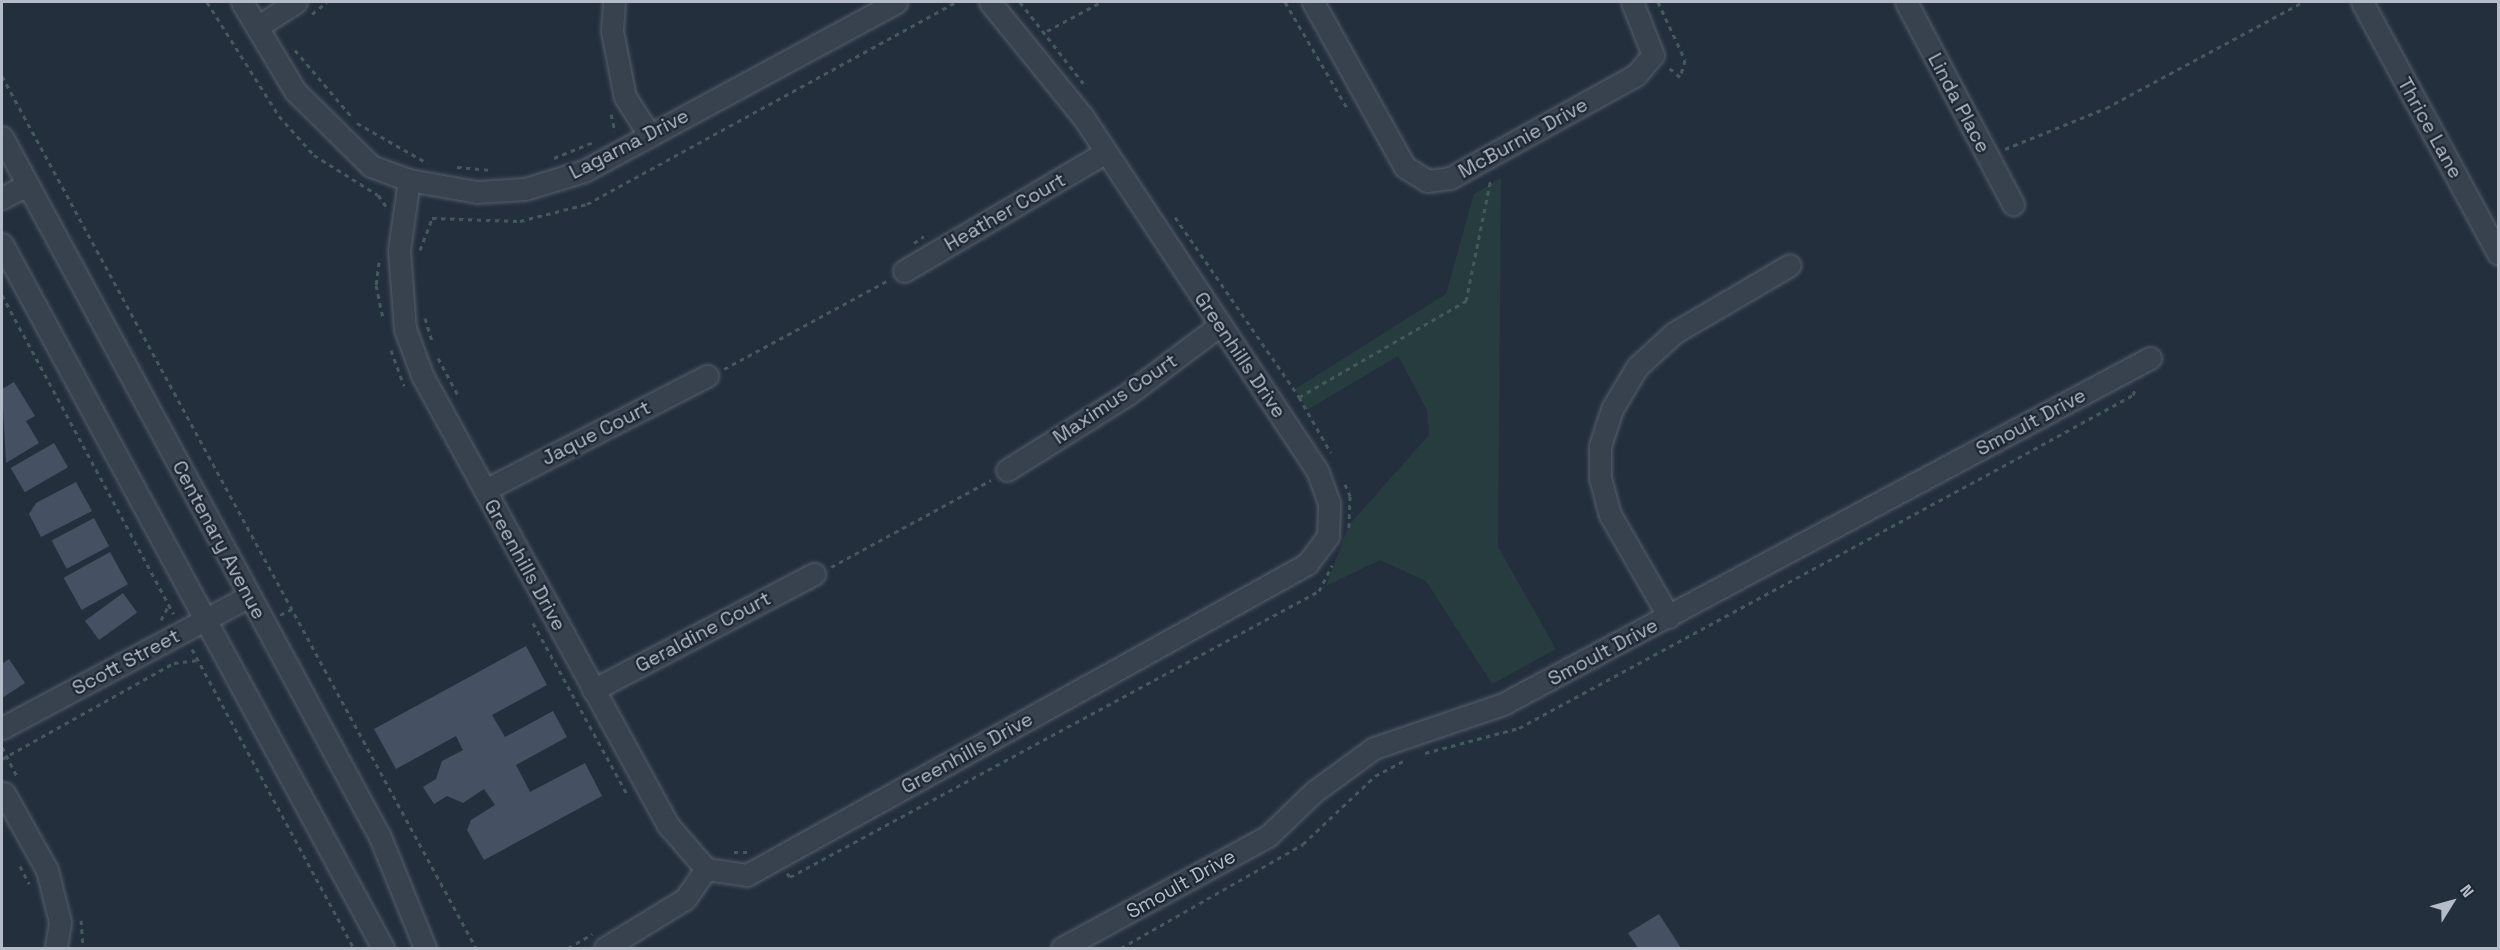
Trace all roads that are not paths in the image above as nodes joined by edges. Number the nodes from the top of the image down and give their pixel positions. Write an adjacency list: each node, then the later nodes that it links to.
1 (242, 2): 10 (street, Lagarna Drive)
2 (296, 2): 10 (street)
3 (614, 2): 11 (street)
4 (896, 2): 11 (street, Lagarna Drive)
5 (990, 2): 13 (street, Greenhills Drive)
6 (1313, 2): 7 (street, McBurnie Drive)
7 (1632, 2)
8 (1906, 2): 17 (street, Linda Place)
9 (2362, 2): 19 (street, Thrice Lane)
10 (266, 22): 14 (street, Lagarna Drive)
11 (644, 128): 14 (street, Lagarna Drive)
12 (2, 137): 15 (street, Centenary Avenue)
13 (1106, 152): 21 (street, Heather Court); 22 (street, Greenhills Drive)
14 (409, 180): 26 (street, Greenhills Drive)
15 (32, 193): 16 (street); 28 (street, Centenary Avenue)
16 (2, 198)
17 (2013, 204)
18 (2, 244): 30 (street)
19 (2499, 254)
20 (1790, 265): 29 (street)
21 (904, 271)
22 (1216, 318): 25 (street, Maximus Court); 34 (street, Greenhills Drive)
23 (2150, 358): 29 (street, Smoult Drive)
24 (708, 376): 26 (street, Jaque Court)
25 (1007, 470)
26 (485, 490): 31 (street, Greenhills Drive)
27 (814, 574): 31 (street, Geraldine Court)
28 (249, 596): 30 (street, Scott Street); 38 (street, Centenary Avenue)
29 (1669, 617): 39 (street, Smoult Drive)
30 (206, 620): 32 (street, Scott Street); 37 (street)
31 (593, 690): 34 (street, Greenhills Drive)
32 (2, 728)
33 (4, 794): 36 (street)
34 (706, 869): 35 (street)
35 (603, 940)
36 (56, 948)
37 (383, 948)
38 (425, 948)
39 (1062, 948)

